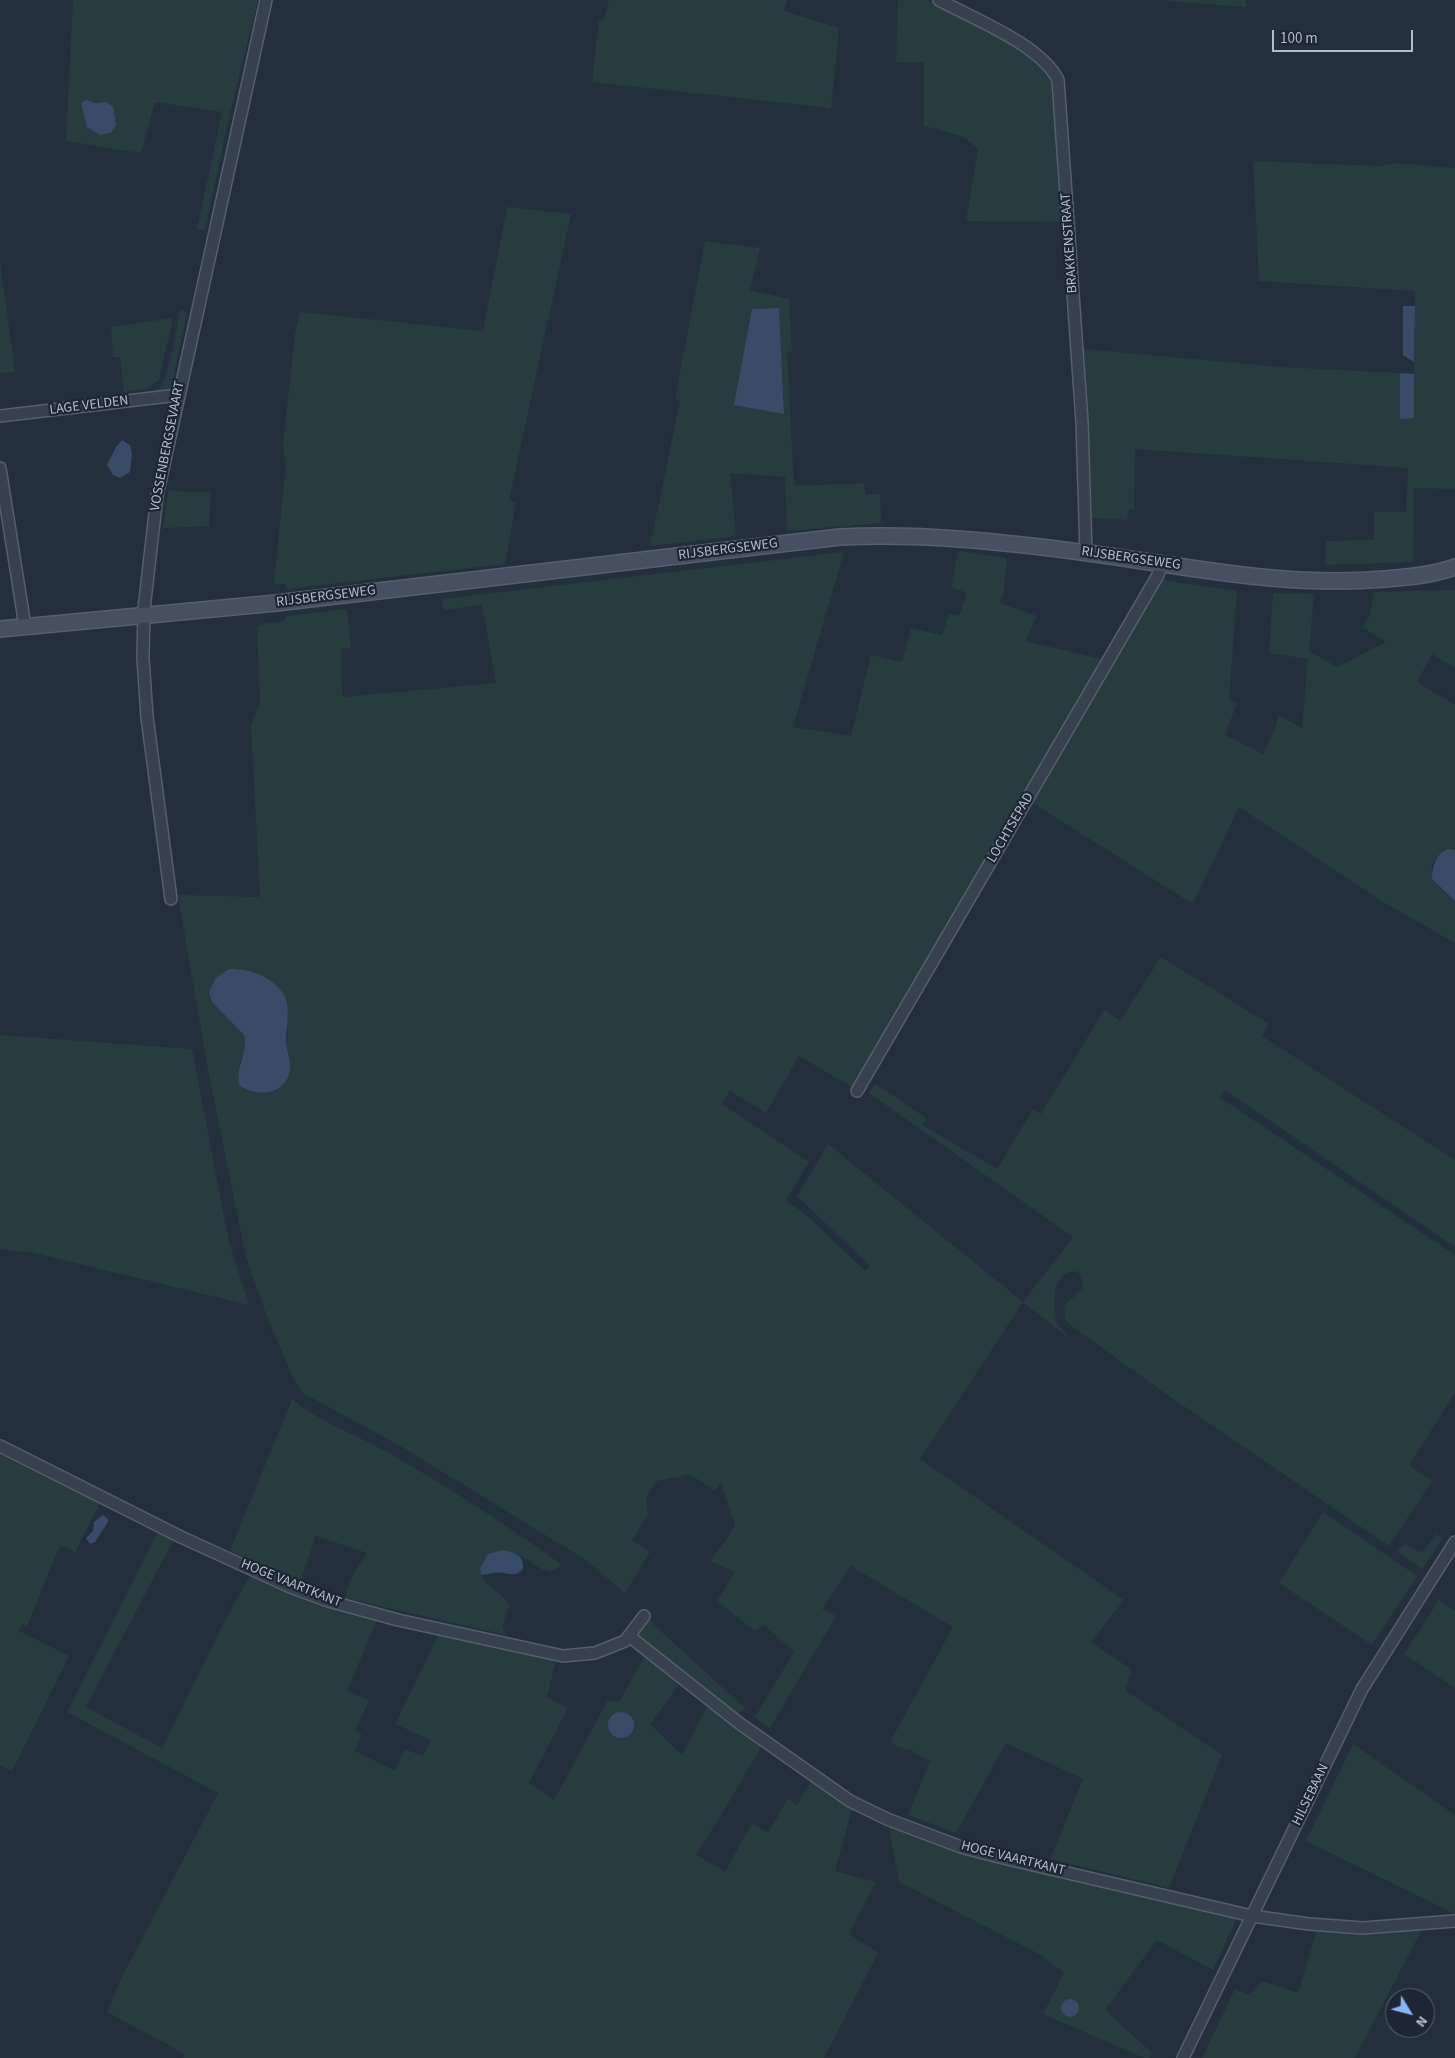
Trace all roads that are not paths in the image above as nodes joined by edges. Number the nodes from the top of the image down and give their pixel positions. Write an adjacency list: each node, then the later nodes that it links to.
1 (266, 0): 3 (street, VOSSENBERGSEVAART)
2 (939, 0): 6 (street, BRAKKENSTRAAT)
3 (178, 394): 4 (street, LAGE VELDEN); 9 (street, VOSSENBERGSEVAART)
4 (0, 416)
5 (0, 468): 10 (street)
6 (1086, 553): 7 (main road, RIJSBERGSEWEG); 9 (main road, RIJSBERGSEWEG)
7 (1162, 564): 8 (main road, RIJSBERGSEWEG); 13 (street, LOCHTSEPAD)
8 (1455, 567)
9 (144, 615): 10 (main road, RIJSBERGSEWEG); 12 (street, VOSSENBERGSEVAART)
10 (25, 626): 11 (main road, RIJSBERGSEWEG)
11 (0, 629)
12 (171, 899)
13 (857, 1091)
14 (0, 1446): 17 (street, HOGE VAARTKANT)
15 (1455, 1542): 18 (street, HILSEBAAN)
16 (644, 1616): 17 (street, HOGE VAARTKANT)
17 (629, 1636): 18 (street, HOGE VAARTKANT)
18 (1252, 1916): 19 (street, HOGE VAARTKANT); 20 (street, HILSEBAAN)
19 (1455, 1921)
20 (1183, 2058)

